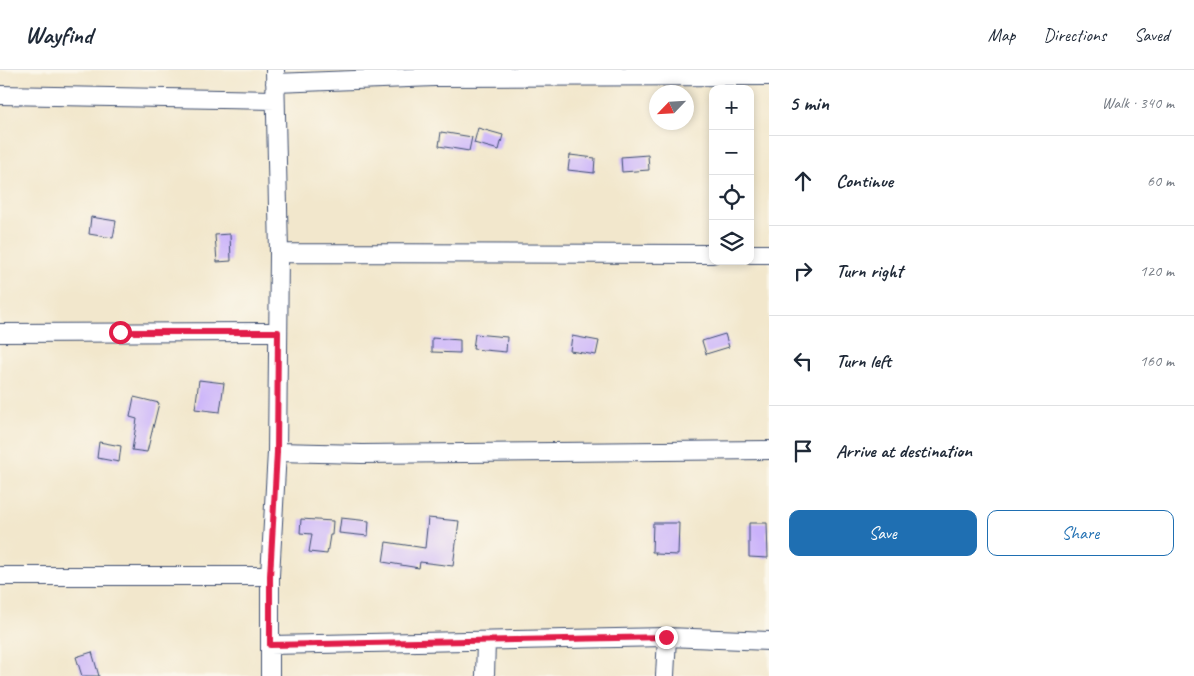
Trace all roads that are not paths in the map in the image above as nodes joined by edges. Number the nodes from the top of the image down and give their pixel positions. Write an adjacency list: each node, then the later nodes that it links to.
1 (769, 76): 2 (street)
2 (275, 84): 3 (street); 4 (street)
3 (0, 95)
4 (279, 253): 5 (street); 8 (street)
5 (709, 254)
6 (754, 254): 7 (street)
7 (769, 254)
8 (278, 332): 9 (street); 11 (street)
9 (0, 333)
10 (769, 450): 11 (street)
11 (277, 452): 13 (street)
12 (0, 576): 13 (street)
13 (270, 576): 17 (street)
14 (666, 637): 15 (street); 16 (street); 20 (street)
15 (769, 640)
16 (486, 641): 17 (street); 19 (street)
17 (270, 645): 18 (street)
18 (270, 676)
19 (485, 676)
20 (664, 676)

